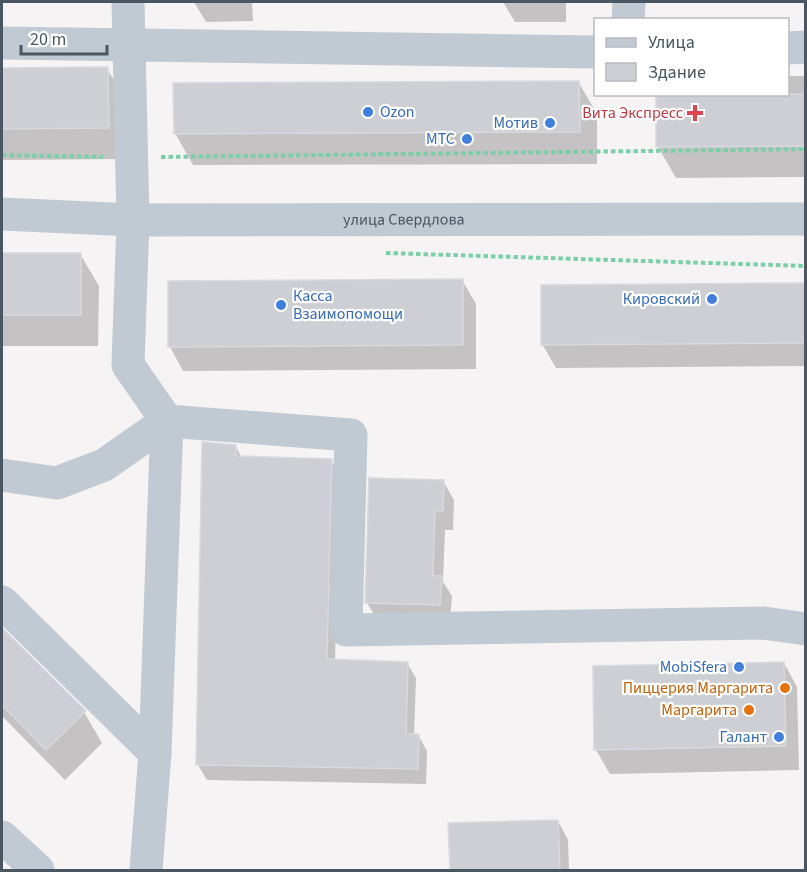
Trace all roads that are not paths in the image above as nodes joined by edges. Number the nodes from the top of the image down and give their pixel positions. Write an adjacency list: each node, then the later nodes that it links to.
1 (128, 2): 5 (street)
2 (629, 2): 3 (street)
3 (628, 18)
4 (2, 43): 5 (street)
5 (129, 46): 8 (street); 11 (street)
6 (806, 47): 7 (street)
7 (789, 48)
8 (594, 52)
9 (2, 214): 11 (street, улица Свердлова)
10 (806, 219): 11 (street, улица Свердлова)
11 (133, 220): 12 (street)
12 (166, 421): 13 (street); 15 (street); 16 (street)
13 (2, 475)
14 (2, 602): 16 (street)
15 (806, 629)
16 (155, 753): 19 (street)
17 (2, 837): 18 (street)
18 (38, 870)
19 (147, 870)

